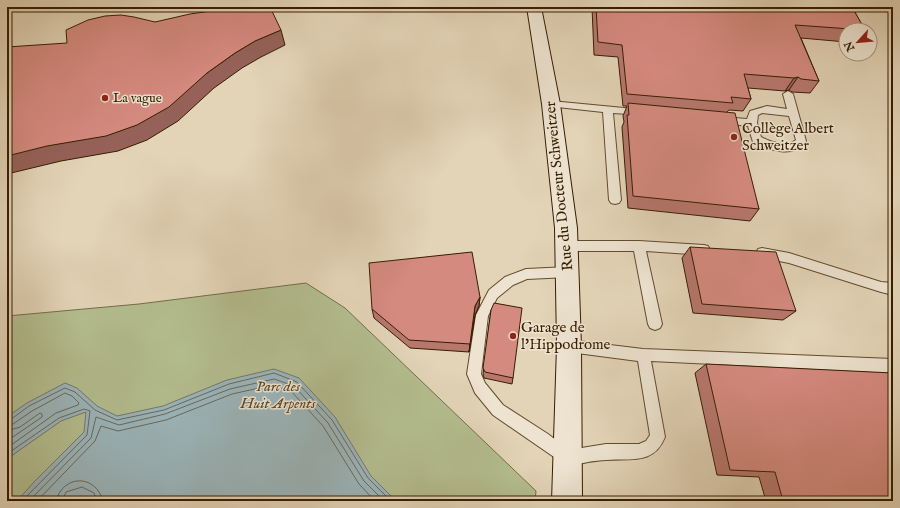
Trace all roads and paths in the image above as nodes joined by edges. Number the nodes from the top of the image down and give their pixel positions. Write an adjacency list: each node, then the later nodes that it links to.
1 (534, 7): 5 (main road, Rue du Docteur Schweitzer)
2 (540, 7): 5 (main road, Rue du Docteur Schweitzer)
3 (870, 7): 4 (lane)
4 (893, 10)
5 (540, 36): 7 (main road, Rue du Docteur Schweitzer)
6 (788, 94): 10 (lane)
7 (551, 104): 8 (lane); 14 (main road, Rue du Docteur Schweitzer)
8 (608, 109): 9 (lane); 13 (lane)
9 (654, 113)
10 (793, 113): 12 (lane); 12 (lane)
11 (714, 119): 12 (lane)
12 (752, 123)
13 (615, 200)
14 (567, 246): 15 (lane); 18 (main road, Rue du Docteur Schweitzer)
15 (639, 246): 16 (lane); 20 (lane)
16 (717, 250)
17 (748, 252): 19 (lane)
18 (568, 272): 21 (main road, Rue du Docteur Schweitzer); 24 (lane)
19 (893, 289)
20 (655, 324)
21 (569, 346): 22 (lane); 24 (main road, Rue du Docteur Schweitzer)
22 (643, 355): 23 (lane); 24 (lane)
23 (893, 366)
24 (567, 458): 25 (main road, Rue du Docteur Schweitzer)
25 (567, 497)

